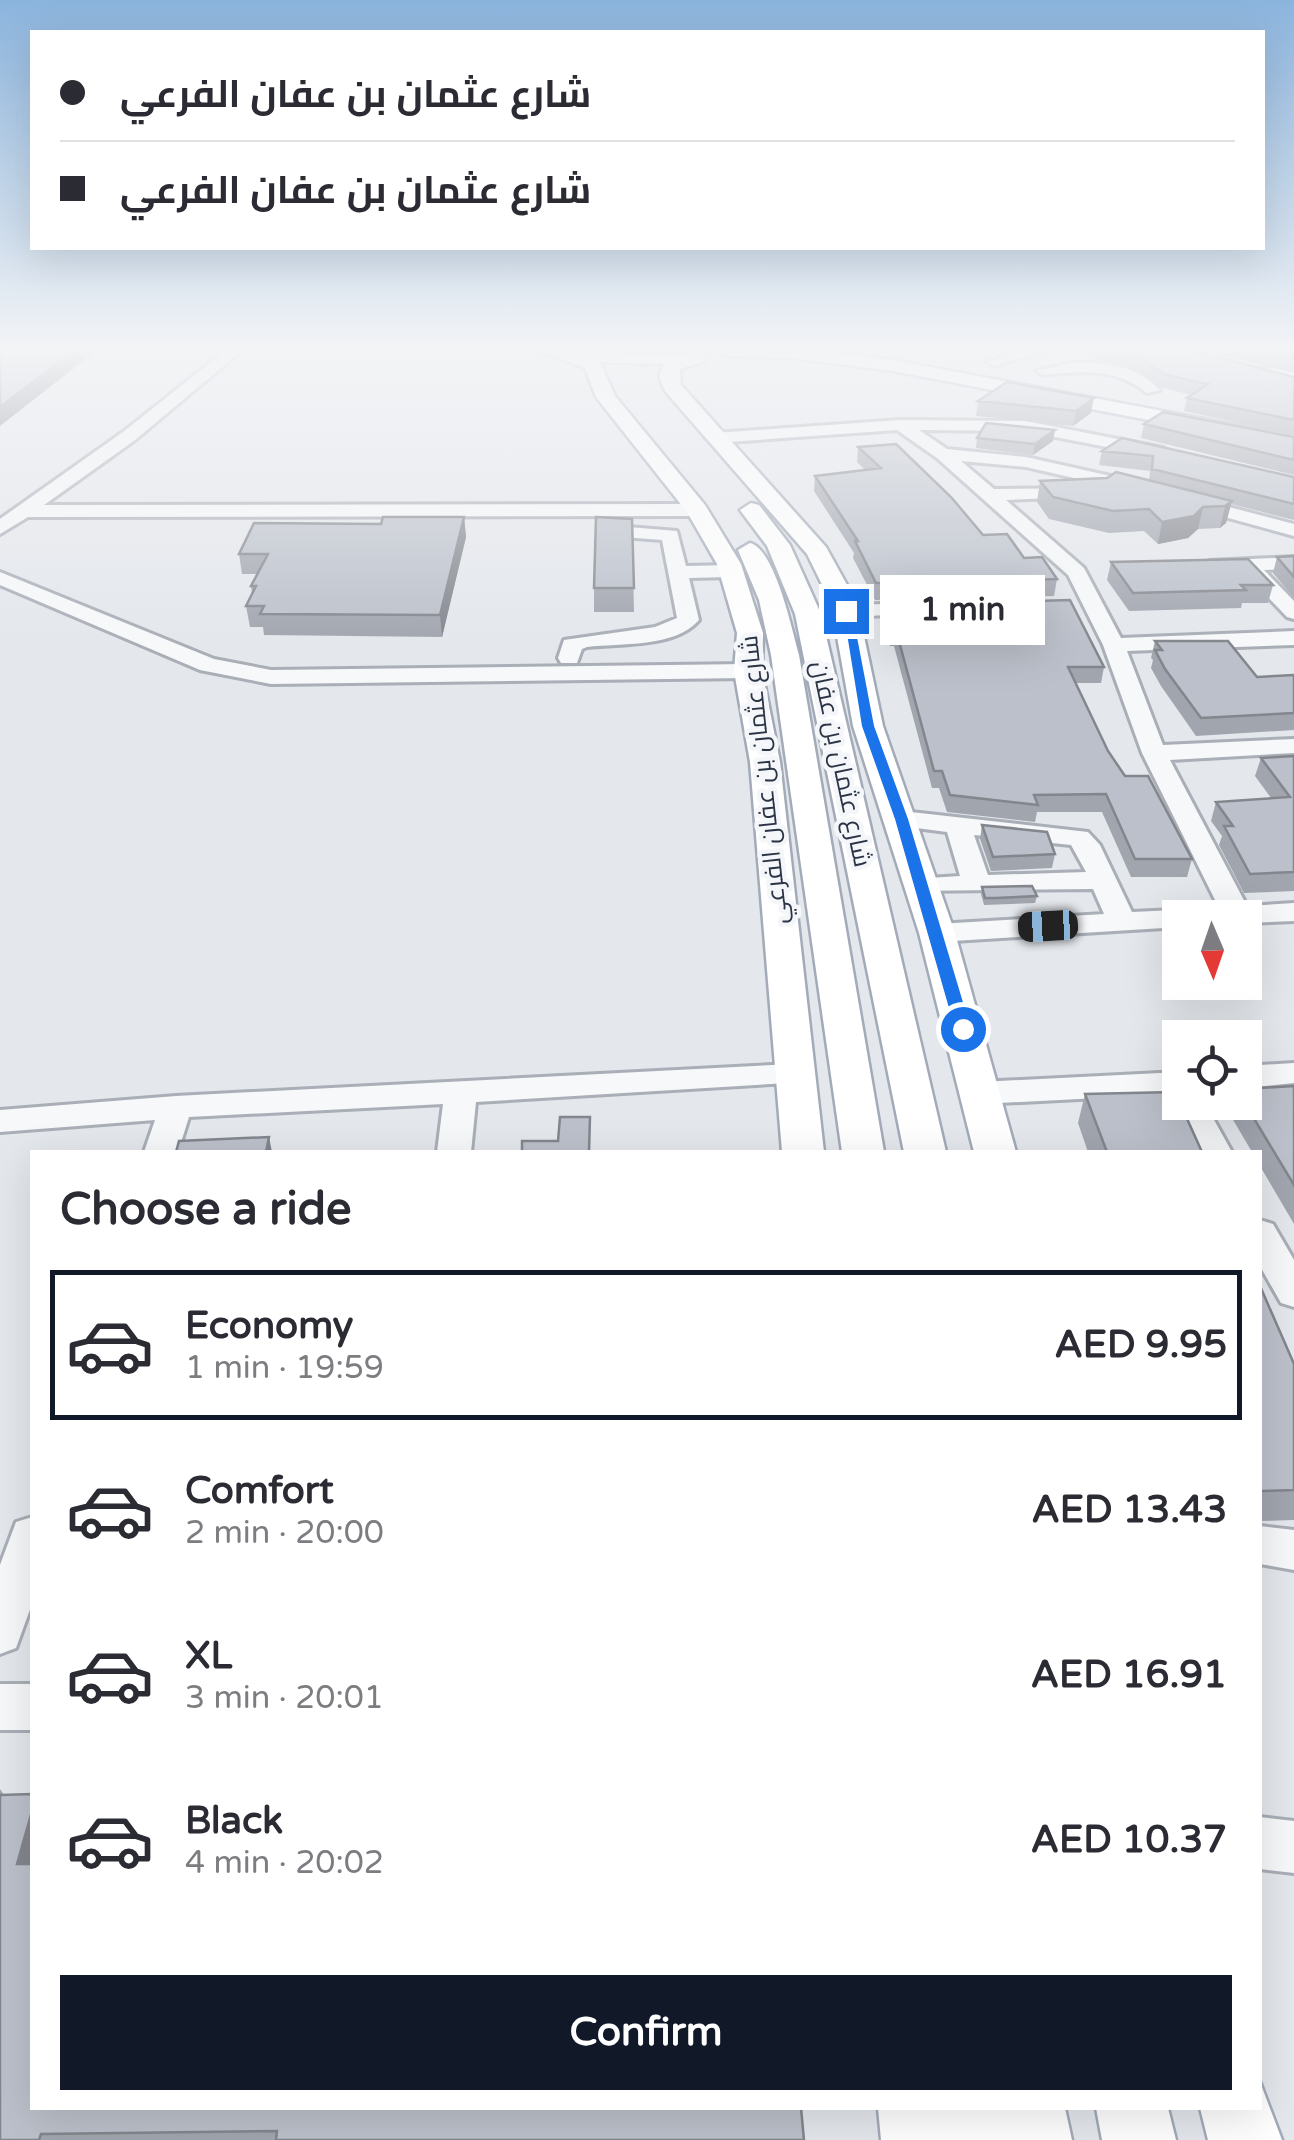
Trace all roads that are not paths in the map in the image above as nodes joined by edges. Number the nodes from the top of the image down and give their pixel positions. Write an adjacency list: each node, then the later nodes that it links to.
1 (115, 447): 13 (street)
2 (646, 447): 12 (main road, شارع عثمان بن عفان الفرعي)
3 (670, 447): 43 (main road, شارع عثمان بن عفان)
4 (696, 447): 58 (main road, شارع عثمان بن عفان)
5 (722, 447): 24 (main road)
6 (934, 447): 8 (street)
7 (1128, 447): 9 (street)
8 (944, 454): 10 (street); 11 (street)
9 (1168, 455)
10 (1144, 489): 11 (street); 15 (street)
11 (986, 495): 27 (street)
12 (697, 510): 13 (street); 20 (main road, شارع عثمان بن عفان الفرعي)
13 (25, 511): 14 (street)
14 (0, 528)
15 (1294, 530)
16 (402, 532): 21 (street)
17 (1294, 563): 18 (street)
18 (1248, 565): 19 (street); 25 (street)
19 (1191, 568)
20 (731, 571): 21 (street); 29 (main road, شارع عثمان بن عفان الفرعي)
21 (678, 572): 28 (street)
22 (0, 578): 29 (street)
23 (942, 609): 24 (street)
24 (846, 611): 32 (main road)
25 (1294, 613)
26 (1294, 638): 27 (street)
27 (1114, 645): 31 (street)
28 (569, 658)
29 (748, 672): 45 (main road, شارع عثمان بن عفان الفرعي)
30 (1294, 746): 31 (street)
31 (1154, 753): 37 (street)
32 (902, 819): 33 (street); 36 (main road)
33 (958, 825): 34 (street); 35 (street)
34 (1105, 880): 35 (street); 41 (street)
35 (976, 884): 36 (street)
36 (922, 885): 42 (main road)
37 (1229, 900)
38 (1294, 912): 39 (street)
39 (1262, 914)
40 (1162, 919): 41 (street)
41 (1122, 921): 42 (street)
42 (937, 932): 49 (main road)
43 (830, 937): 56 (main road); 57 (main road, شارع عثمان بن عفان)
44 (1294, 1073): 46 (street)
45 (793, 1076): 48 (street); 55 (main road, شارع عثمان بن عفان الفرعي)
46 (1262, 1076)
47 (1162, 1090): 49 (street)
48 (461, 1092): 50 (street); 54 (street)
49 (980, 1093): 59 (main road)
50 (176, 1107): 52 (street); 53 (street)
51 (1197, 1120): 60 (street)
52 (0, 1121)
53 (162, 1150)
54 (454, 1150)
55 (802, 1150)
56 (835, 1150)
57 (863, 1150)
58 (925, 1150)
59 (994, 1150)
60 (1214, 1150)
61 (1262, 1236): 62 (street)
62 (1294, 1293)
63 (30, 1542): 66 (street)
64 (1262, 1545): 65 (street)
65 (1294, 1550)
66 (0, 1633)
67 (0, 1707): 68 (street)
68 (30, 1707)
69 (1262, 1843): 70 (street)
70 (1294, 1847)
71 (914, 2110): 76 (main road)
72 (961, 2110): 77 (main road)
73 (1030, 2110): 78 (main road)
74 (1132, 2110): 79 (main road)
75 (1236, 2110): 80 (main road)
76 (918, 2140)
77 (969, 2140)
78 (1035, 2140)
79 (1139, 2140)
80 (1244, 2140)

